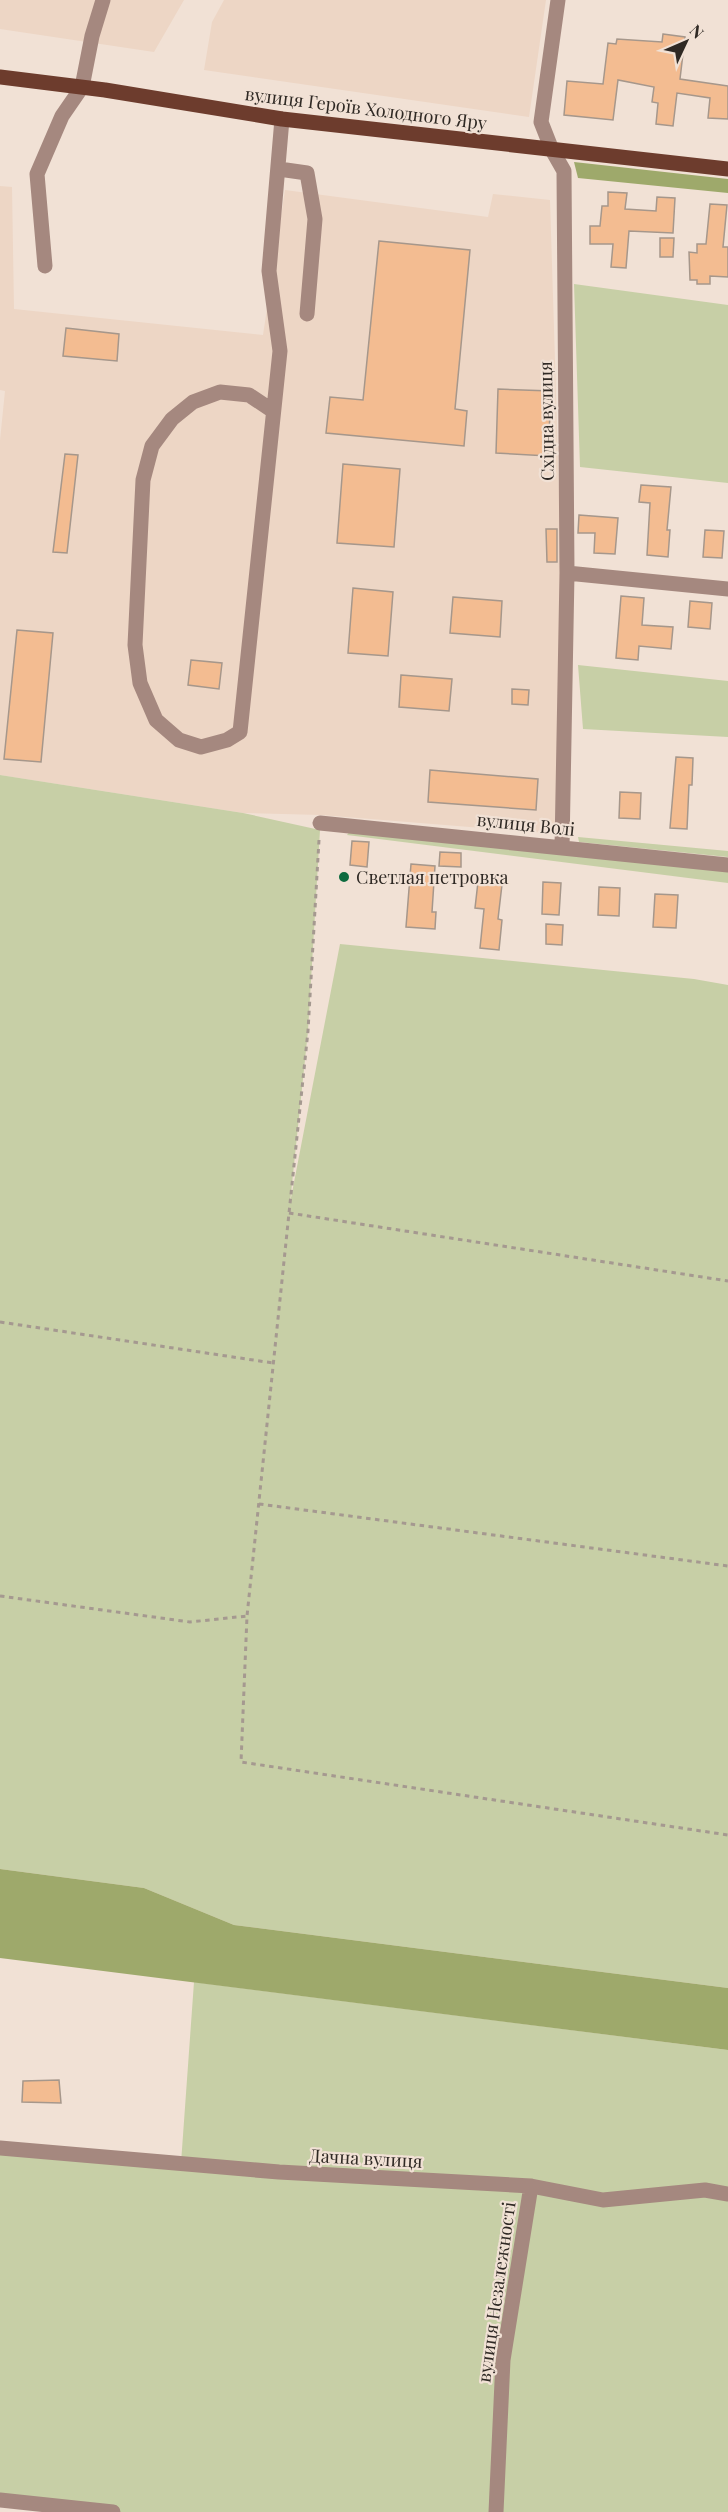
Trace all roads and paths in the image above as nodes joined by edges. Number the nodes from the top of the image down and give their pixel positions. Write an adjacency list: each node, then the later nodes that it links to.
1 (103, 0): 4 (street)
2 (558, 0): 6 (street, Східна вулиця)
3 (0, 77): 4 (main road, вулиця Героїв Холодного Яру)
4 (82, 87): 5 (main road, вулиця Героїв Холодного Яру); 9 (street)
5 (282, 119): 6 (main road, вулиця Героїв Холодного Яру); 7 (street)
6 (552, 150): 8 (main road, вулиця Героїв Холодного Яру); 12 (street, Східна вулиця)
7 (279, 169): 10 (street); 11 (street)
8 (728, 169)
9 (45, 266)
10 (307, 314)
11 (273, 411): 11 (street)
12 (567, 573): 13 (street); 15 (street, Східна вулиця)
13 (728, 589)
14 (320, 823): 15 (street, вулиця Волі); 17 (path)
15 (562, 848): 16 (street, вулиця Волі)
16 (728, 865)
17 (289, 1214): 18 (path); 20 (path)
18 (728, 1281)
19 (0, 1322): 20 (path)
20 (273, 1364): 21 (path)
21 (259, 1504): 22 (path); 24 (path)
22 (728, 1566)
23 (0, 1596): 24 (path)
24 (247, 1616): 25 (path)
25 (728, 1835)
26 (0, 2148): 27 (street, Дачна вулиця)
27 (531, 2186): 28 (street, Дачна вулиця); 31 (street, вулиця Незалежності)
28 (728, 2194)
29 (0, 2500): 30 (street)
30 (113, 2512)
31 (496, 2512)

